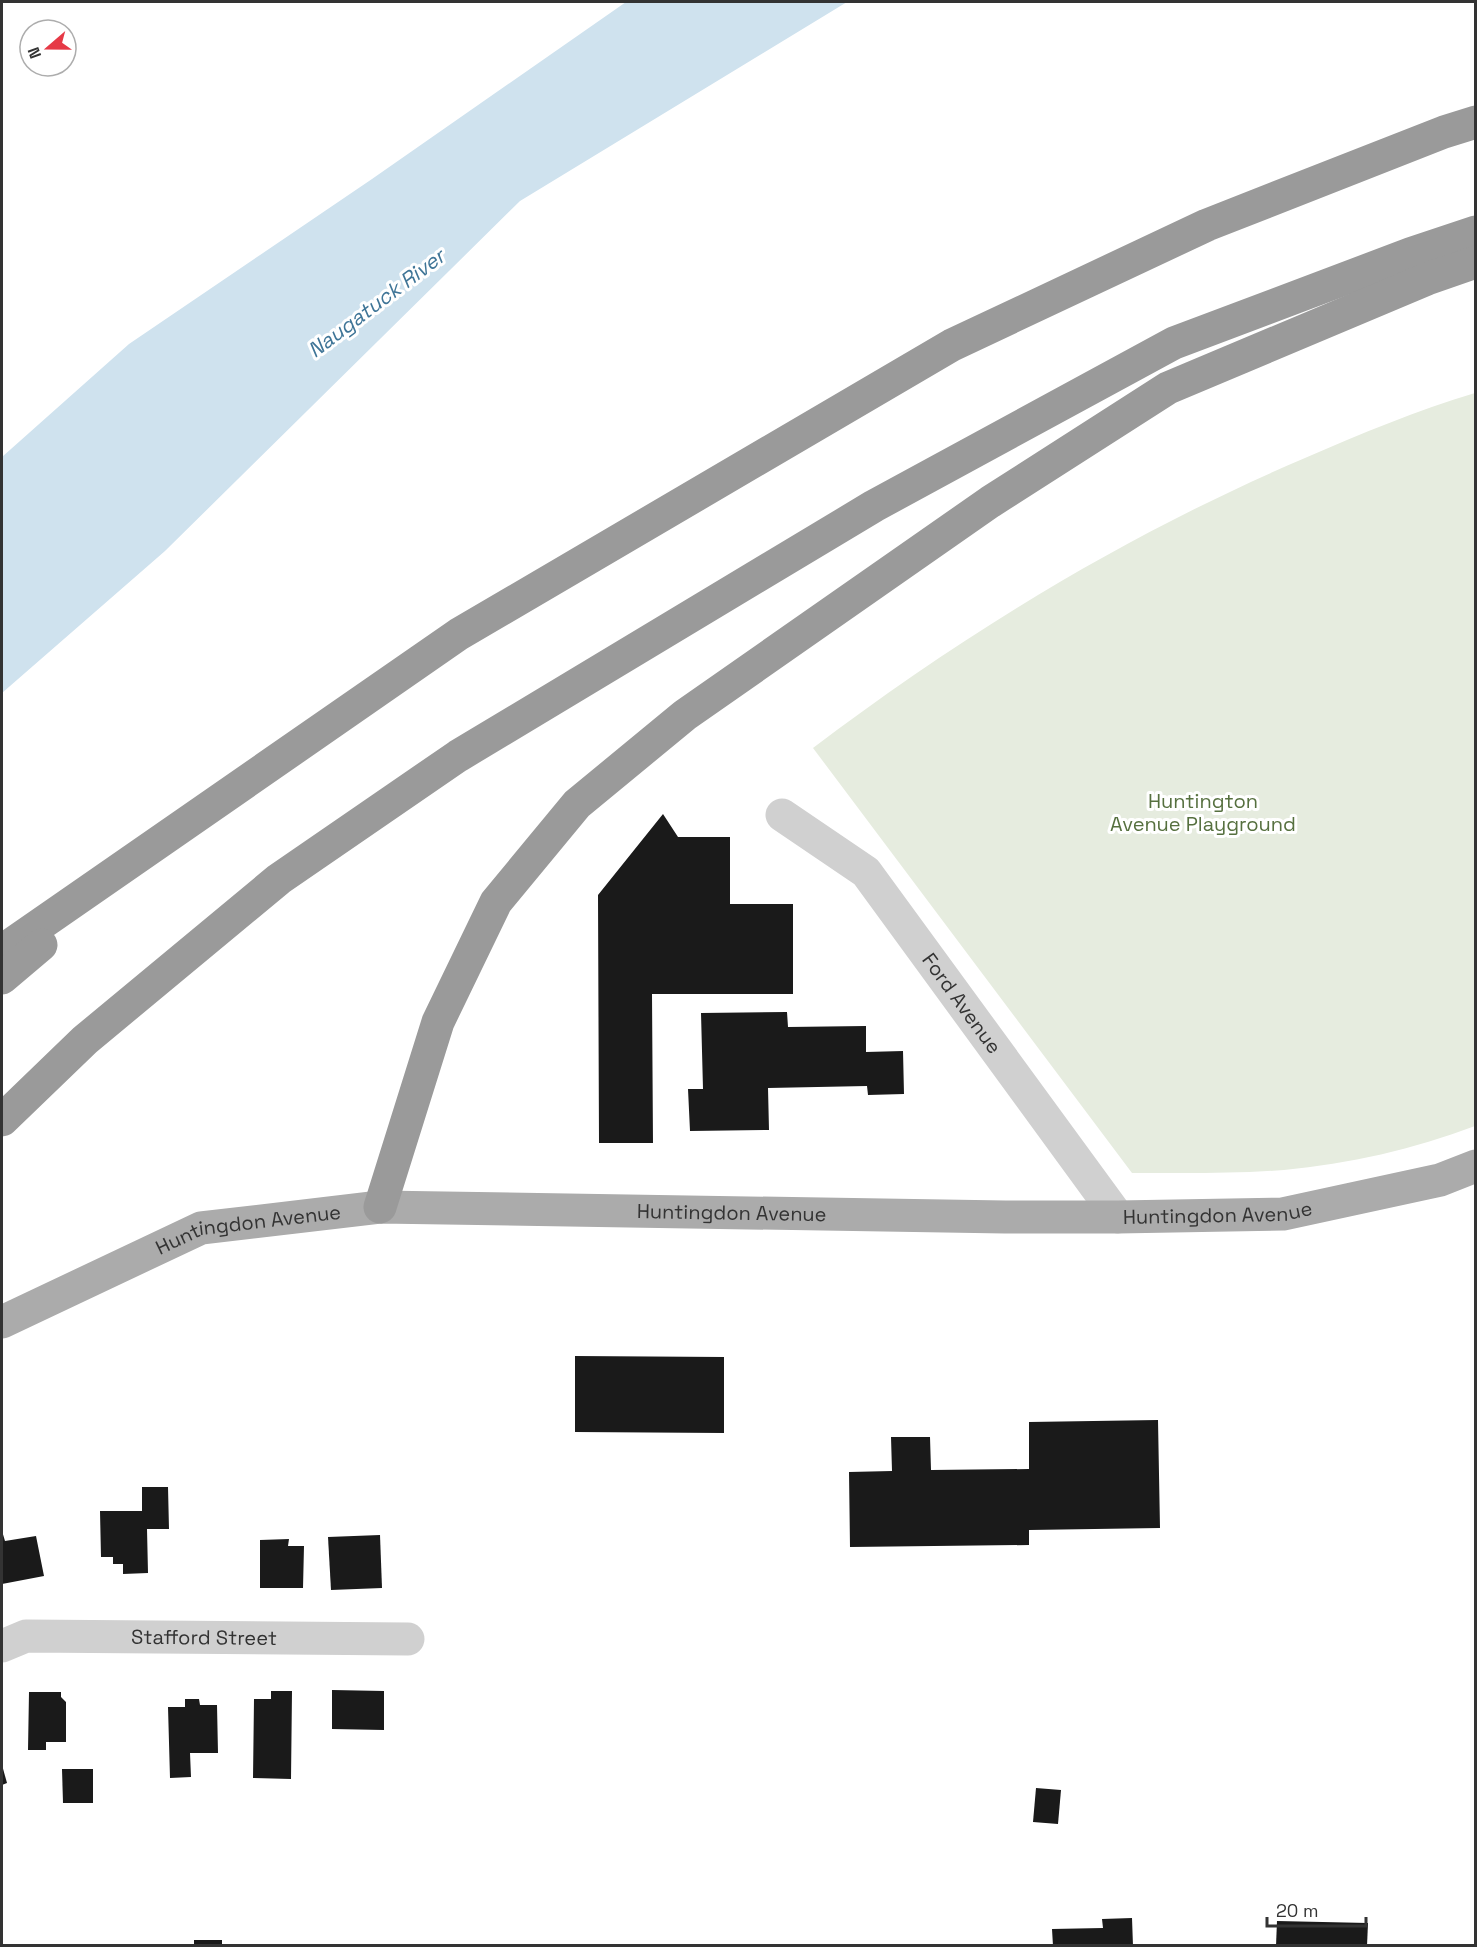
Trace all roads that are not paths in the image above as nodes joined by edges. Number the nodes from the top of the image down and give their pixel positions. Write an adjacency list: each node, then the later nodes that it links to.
1 (1476, 122): 4 (highway)
2 (1476, 232): 8 (highway)
3 (1476, 262): 10 (highway)
4 (214, 803): 6 (highway); 7 (highway)
5 (782, 815): 11 (street, Ford Avenue)
6 (2, 951)
7 (2, 978)
8 (2, 1120)
9 (1476, 1166): 11 (main road, Huntingdon Avenue)
10 (380, 1207): 11 (main road, Huntingdon Avenue); 12 (main road, Huntingdon Avenue)
11 (1118, 1217)
12 (2, 1322)
13 (408, 1639): 14 (street, Stafford Street)
14 (2, 1646)

